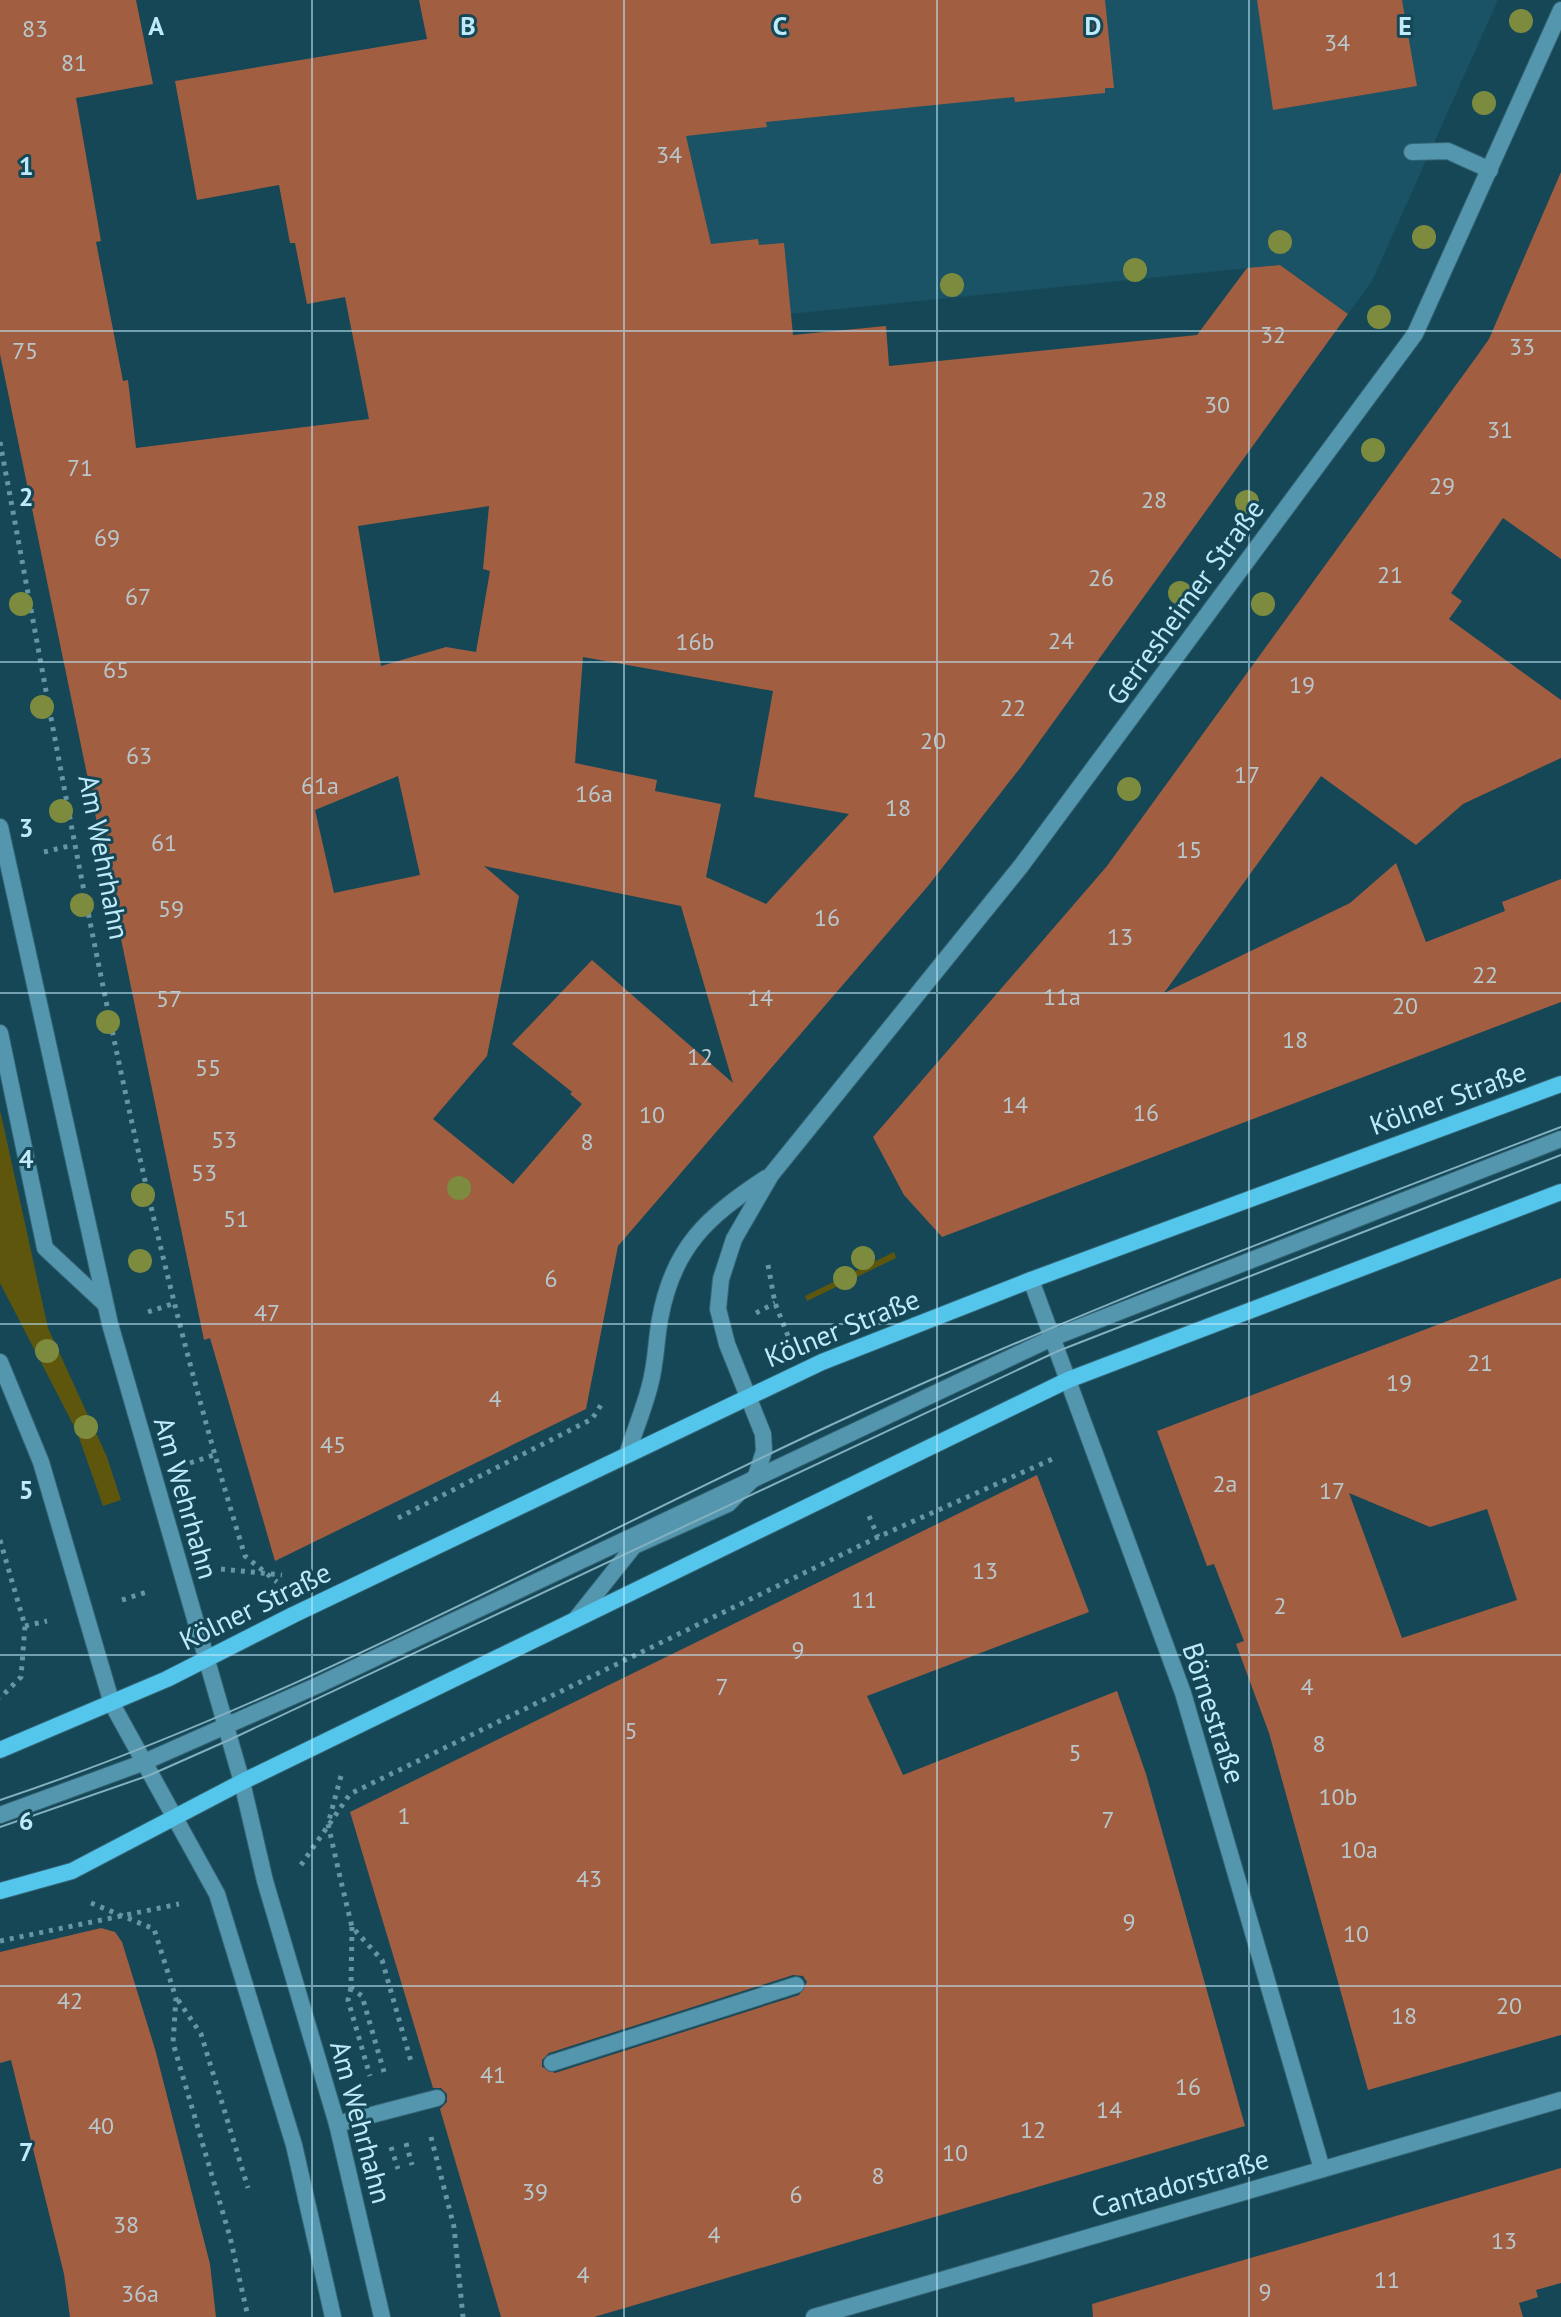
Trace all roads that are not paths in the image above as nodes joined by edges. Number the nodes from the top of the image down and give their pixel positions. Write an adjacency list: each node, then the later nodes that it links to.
1 (1561, 10): 3 (street, Gerresheimer Straße)
2 (1412, 152): 3 (street)
3 (1490, 170): 8 (street, Gerresheimer Straße)
4 (0, 827): 11 (street, Am Wehrhahn)
5 (0, 1033): 11 (street)
6 (1561, 1084): 10 (main road, Kölner Straße)
7 (1561, 1139): 12 (street)
8 (771, 1175): 15 (street, Gerresheimer Straße); 16 (street, Gerresheimer Straße)
9 (1561, 1192): 14 (main road)
10 (1031, 1280): 12 (street, Börnestraße); 15 (main road, Kölner Straße)
11 (105, 1304): 19 (street, Am Wehrhahn)
12 (1052, 1338): 14 (street, Börnestraße); 17 (street)
13 (0, 1362): 20 (street)
14 (1068, 1380): 18 (main road); 33 (street, Börnestraße)
15 (747, 1396): 16 (main road, Kölner Straße); 17 (street, Gerresheimer Straße)
16 (627, 1455): 19 (main road, Kölner Straße)
17 (756, 1476): 18 (street); 21 (street)
18 (575, 1620): 24 (main road)
19 (206, 1659): 20 (main road, Kölner Straße); 21 (street, Am Wehrhahn)
20 (112, 1704): 22 (main road, Kölner Straße); 23 (street)
21 (226, 1727): 23 (street); 24 (street, Am Wehrhahn)
22 (0, 1750)
23 (142, 1763): 25 (street); 26 (street)
24 (242, 1782): 26 (main road); 32 (street, Am Wehrhahn)
25 (0, 1815)
26 (173, 1817): 27 (main road); 34 (street)
27 (0, 1891)
28 (796, 1985): 29 (street)
29 (552, 2063)
30 (430, 2100): 32 (street)
31 (1561, 2100): 33 (street, Cantadorstraße)
32 (337, 2124): 35 (street, Am Wehrhahn)
33 (1322, 2169): 36 (street, Cantadorstraße)
34 (333, 2317)
35 (382, 2317)
36 (814, 2317)

